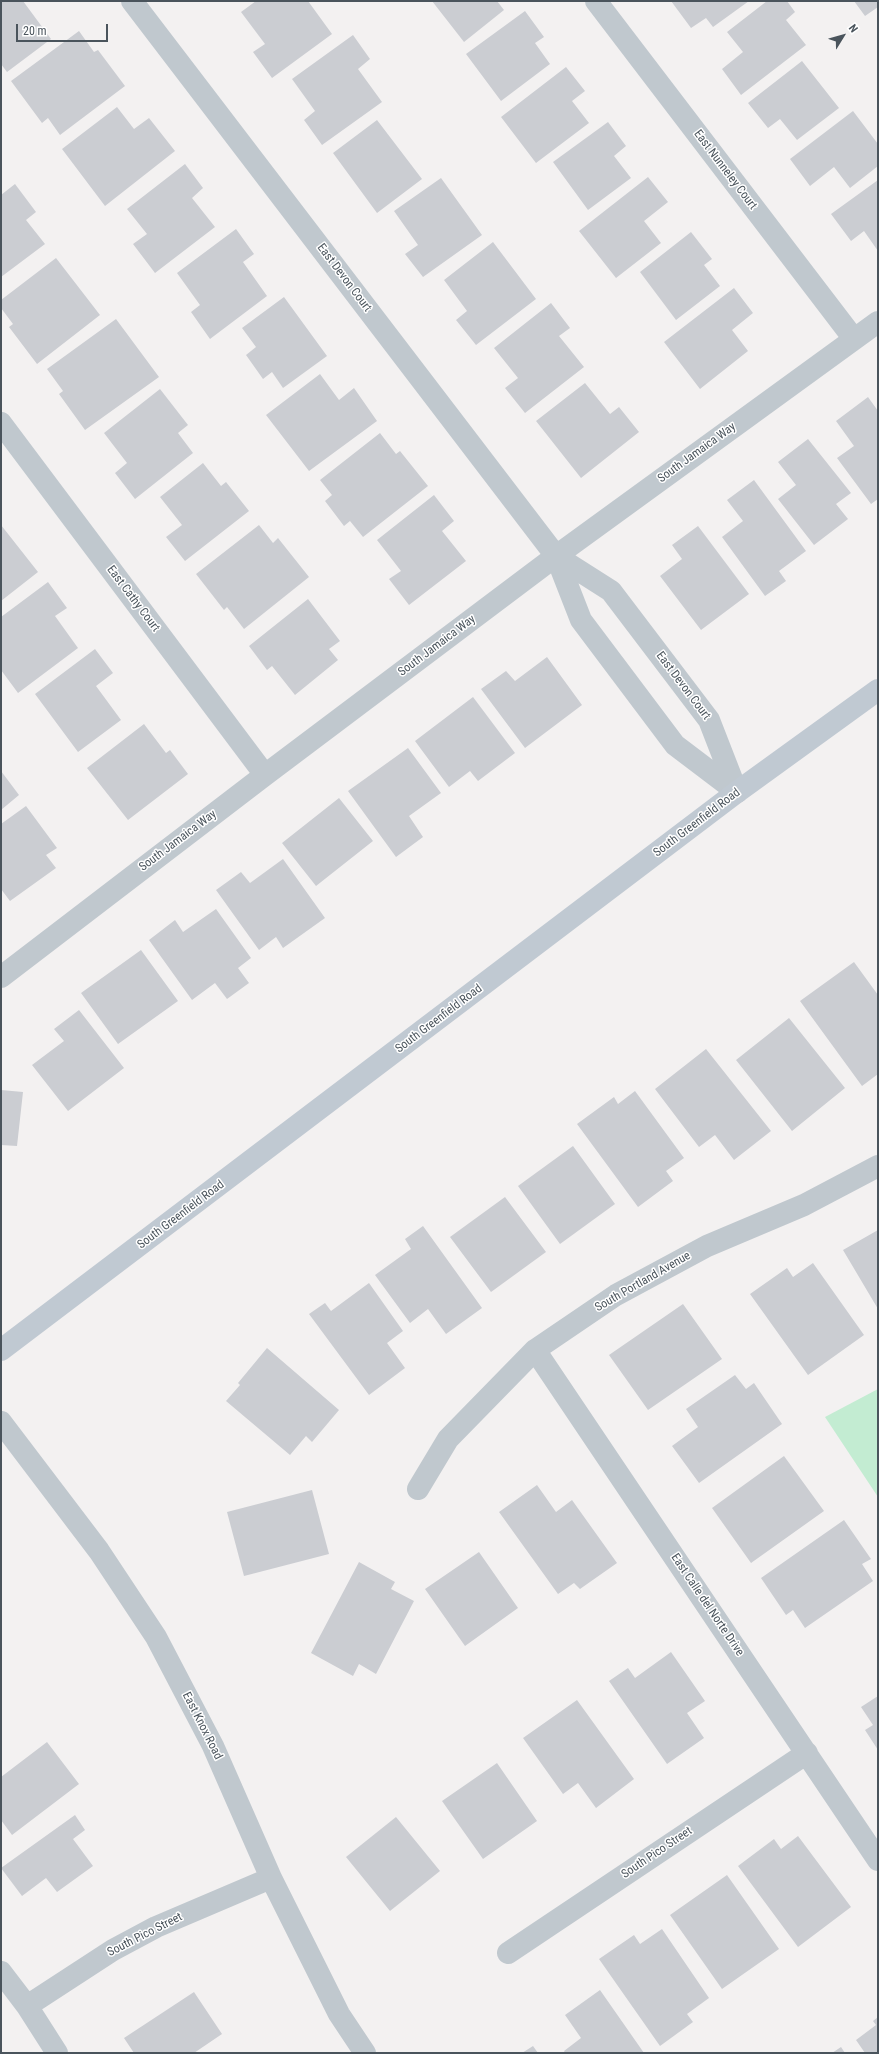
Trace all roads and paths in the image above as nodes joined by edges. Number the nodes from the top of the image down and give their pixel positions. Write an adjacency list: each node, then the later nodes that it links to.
1 (132, 1): 6 (street, East Devon Court)
2 (596, 1): 4 (street, East Nunneley Court)
3 (878, 322): 4 (street, South Jamaica Way)
4 (854, 339): 6 (street, South Jamaica Way)
5 (1, 423): 8 (street, East Cathy Court)
6 (556, 556): 8 (street, South Jamaica Way); 9 (street, East Devon Court); 9 (street, East Devon Court)
7 (878, 690): 9 (main road, South Greenfield Road)
8 (265, 775): 10 (street, South Jamaica Way)
9 (737, 792): 12 (main road, South Greenfield Road)
10 (1, 977)
11 (878, 1166): 13 (street, South Portland Avenue)
12 (1, 1350)
13 (535, 1350): 15 (street, South Portland Avenue); 16 (street, East Calle del Norte Drive)
14 (1, 1422): 18 (street, East Knox Road)
15 (418, 1489)
16 (807, 1753): 17 (street, East Calle del Norte Drive); 19 (street, South Pico Street)
17 (878, 1860)
18 (271, 1878): 21 (street, South Pico Street); 23 (street, East Knox Road)
19 (508, 1953)
20 (1, 1972): 21 (street)
21 (27, 2006): 22 (street)
22 (57, 2053)
23 (364, 2053)

